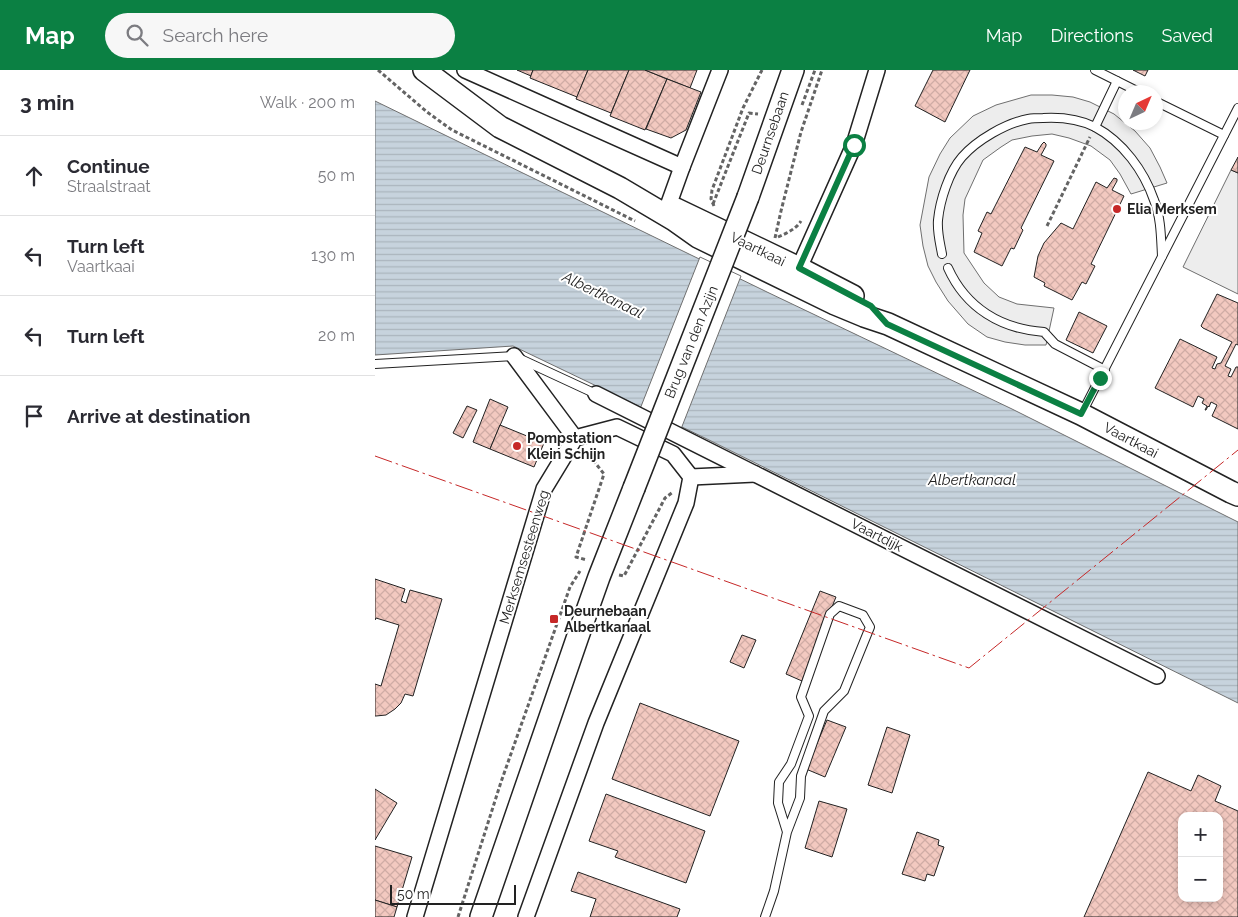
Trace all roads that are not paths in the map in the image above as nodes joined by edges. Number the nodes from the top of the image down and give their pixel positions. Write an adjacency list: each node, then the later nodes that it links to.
1 (424, 70): 14 (street, Vaartkaai)
2 (465, 70): 13 (street)
3 (720, 70): 13 (street)
4 (793, 70): 15 (street, Deurnsebaan)
5 (877, 70): 20 (street)
6 (1095, 70): 7 (lane)
7 (1117, 81): 8 (lane); 11 (lane)
8 (1125, 85)
9 (1163, 105): 12 (lane)
10 (1238, 108): 12 (lane)
11 (1095, 127): 17 (lane); 18 (lane)
12 (1224, 135): 18 (lane)
13 (682, 167): 16 (street)
14 (620, 188): 16 (street, Vaartkaai); 20 (street, Vaartkaai)
15 (748, 197): 33 (street, Brug van den Azijn, bridge)
16 (668, 206): 20 (street, Vaartkaai)
17 (943, 254)
18 (1162, 256): 23 (lane)
19 (948, 268): 23 (lane)
20 (795, 275): 25 (street, Vaartkaai)
21 (514, 356): 22 (lane); 24 (lane); 26 (street)
22 (375, 364)
23 (1105, 370): 25 (lane)
24 (596, 394): 27 (street, Vaartdijk)
25 (1081, 414): 29 (street, Vaartkaai)
26 (575, 438): 28 (street); 32 (street, Merksemsesteenweg)
27 (755, 474): 28 (street); 30 (street, Vaartdijk)
28 (691, 477): 34 (street)
29 (1238, 495)
30 (1157, 676)
31 (787, 832): 31 (lane); 35 (lane)
32 (415, 917)
33 (481, 917)
34 (527, 917)
35 (765, 917)

